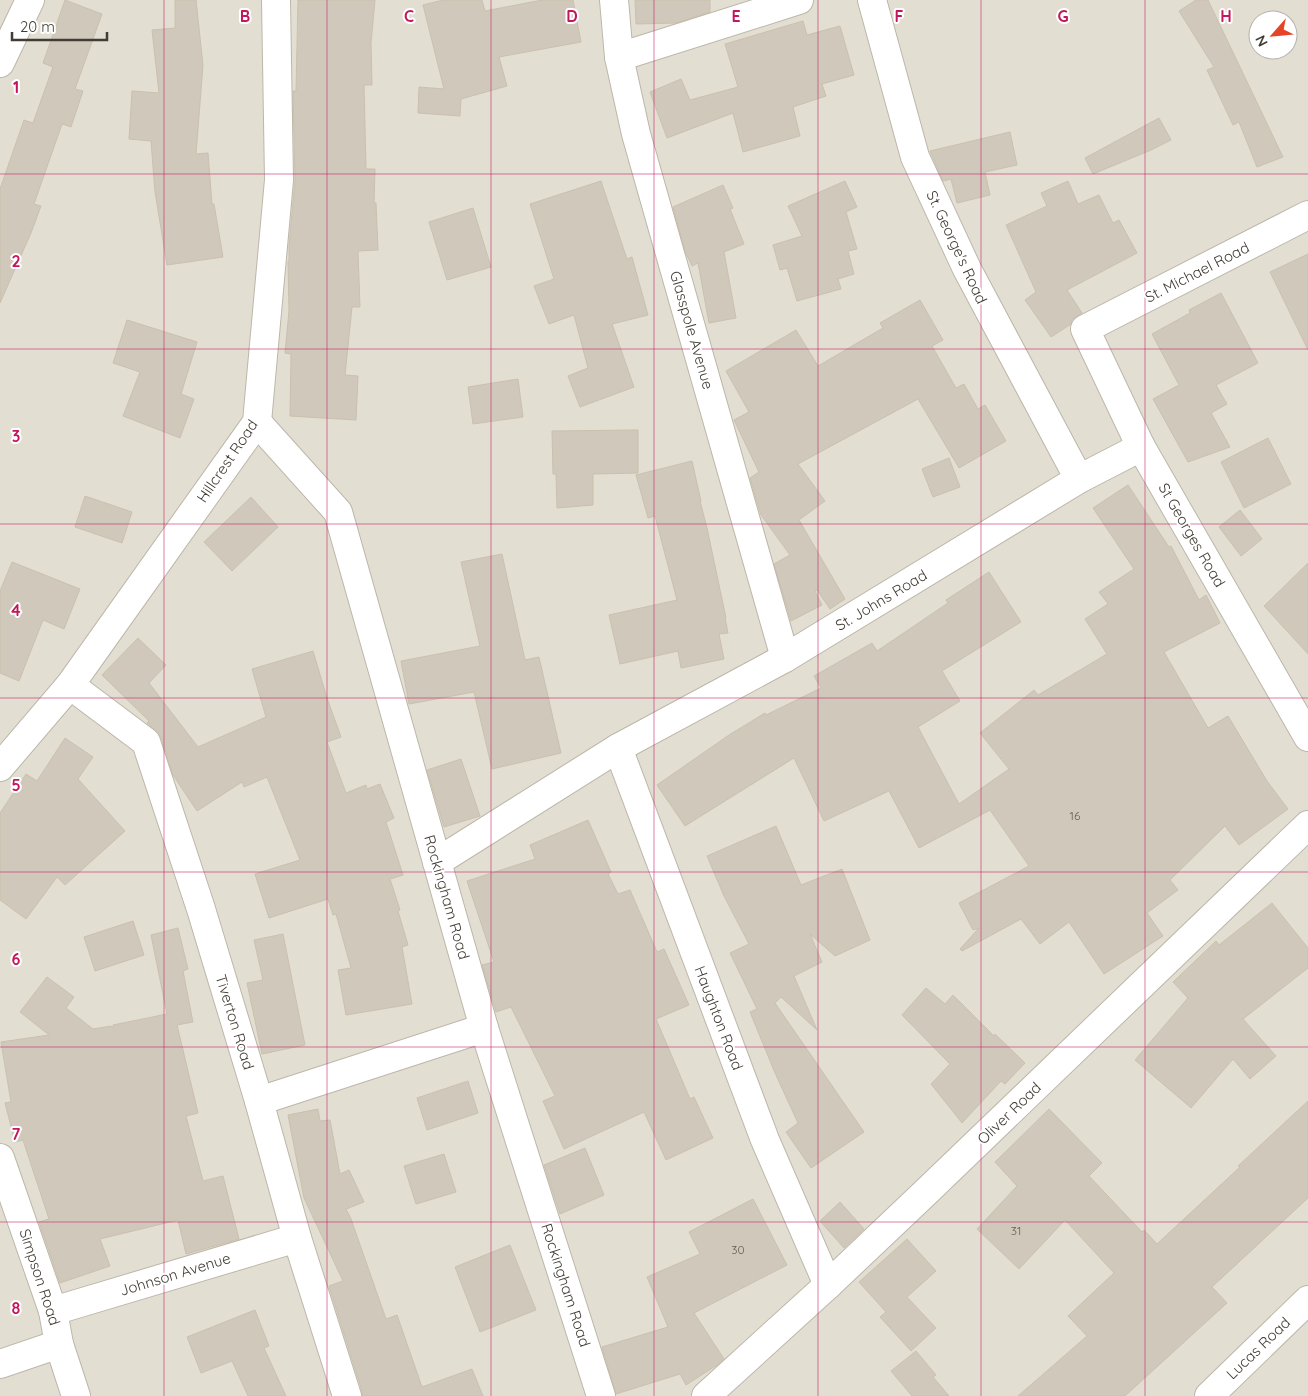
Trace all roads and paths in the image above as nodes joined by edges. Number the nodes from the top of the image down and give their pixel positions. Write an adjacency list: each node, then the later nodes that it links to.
1 (30, 0): 7 (street)
2 (276, 0): 10 (street, Hillcrest Road)
3 (614, 0): 6 (street, Glasspole Avenue)
4 (799, 0): 6 (street)
5 (872, 0): 12 (street, St. George's Road)
6 (620, 57): 13 (street, Glasspole Avenue)
7 (0, 63)
8 (1308, 214): 9 (street, St. Michael Road)
9 (1085, 329): 11 (street, St Georges Road)
10 (257, 422): 14 (street, Hillcrest Road); 19 (street, Rockingham Road)
11 (1141, 448): 12 (street, St. Johns Road); 15 (street, St Georges Road)
12 (1079, 479): 13 (street, St. Johns Road)
13 (785, 658): 16 (street, St. Johns Road)
14 (70, 685): 17 (street, Hillcrest Road); 21 (street, Tiverton Road)
15 (1308, 737)
16 (618, 748): 19 (street, St. Johns Road); 24 (street, Haughton Road)
17 (0, 767)
18 (1308, 825): 24 (street, Oliver Road)
19 (437, 862): 20 (street, Rockingham Road)
20 (484, 1028): 21 (street); 31 (street, Rockingham Road)
21 (259, 1101): 23 (street, Tiverton Road)
22 (0, 1158): 26 (street, Simpson Road)
23 (298, 1238): 26 (street, Johnson Avenue); 30 (street, Tiverton Road)
24 (828, 1285): 32 (street, Oliver Road)
25 (1308, 1300): 33 (street, Lucas Road)
26 (53, 1311): 27 (street, Simpson Road)
27 (59, 1344): 28 (street); 29 (street, Simpson Road)
28 (0, 1364)
29 (76, 1396)
30 (347, 1396)
31 (601, 1396)
32 (706, 1396)
33 (1208, 1396)

